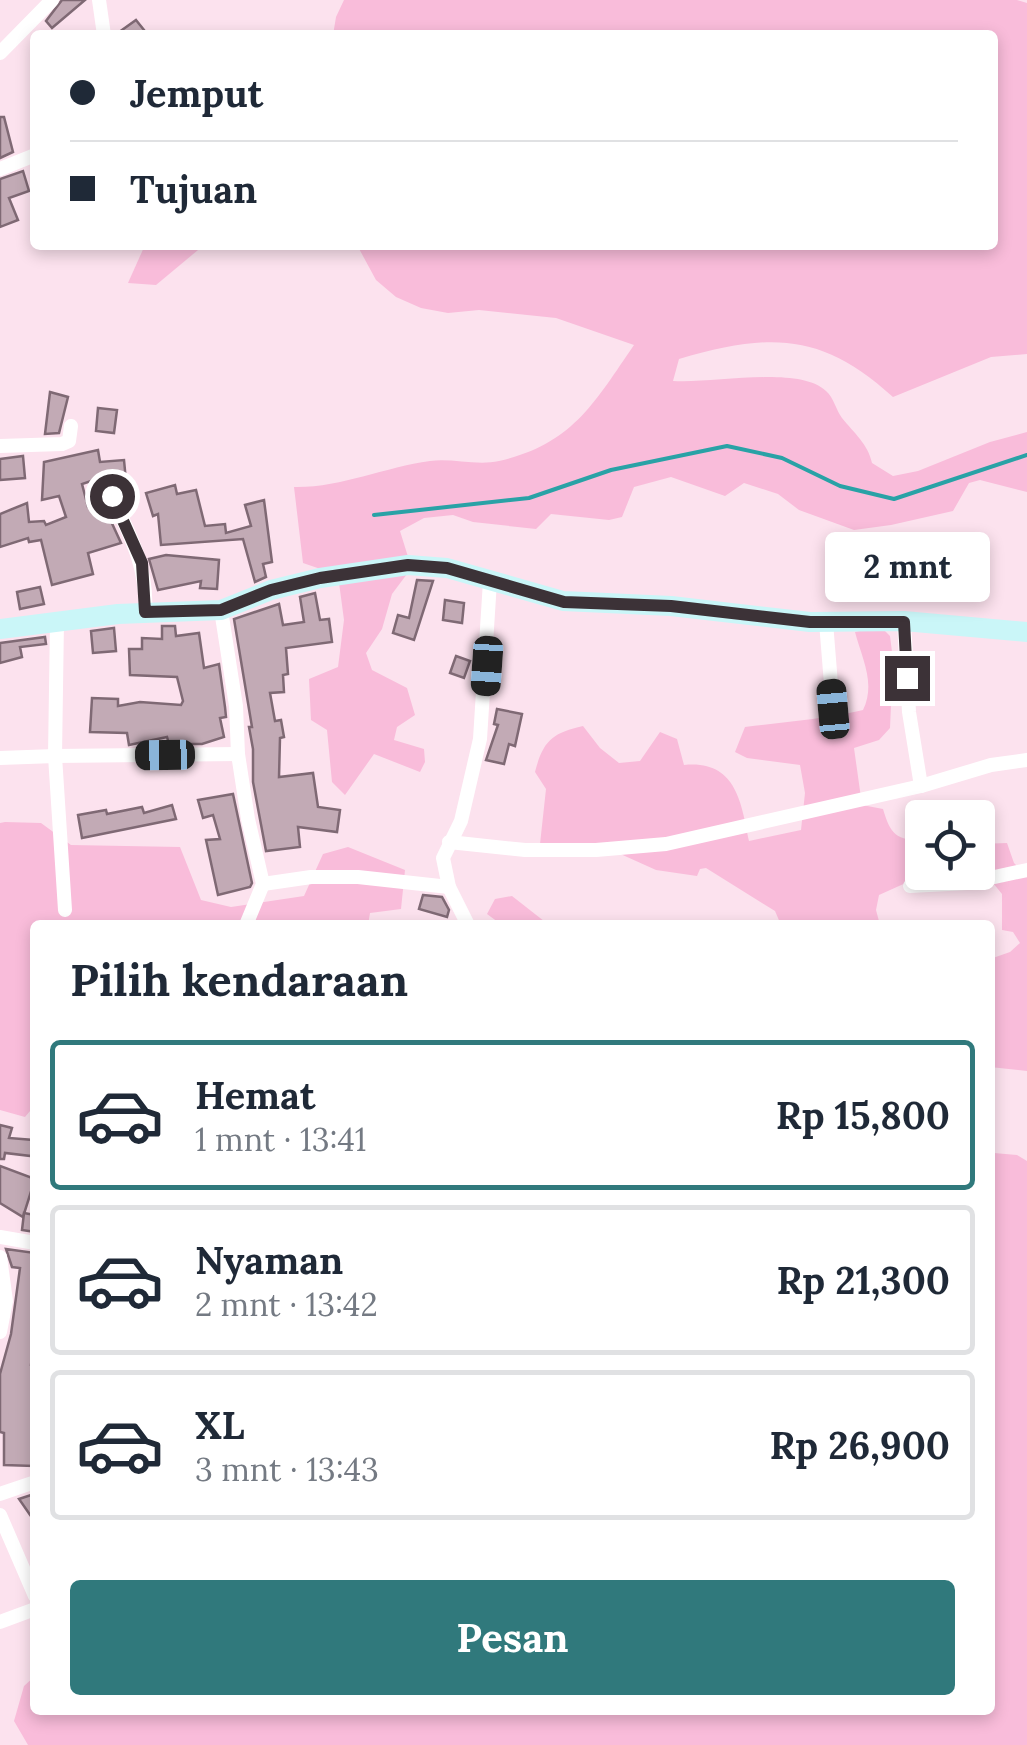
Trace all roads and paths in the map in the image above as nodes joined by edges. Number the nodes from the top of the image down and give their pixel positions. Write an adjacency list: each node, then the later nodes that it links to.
1 (52, 0): 4 (street)
2 (99, 0): 3 (street)
3 (103, 30)
4 (0, 52)
5 (30, 157): 6 (street)
6 (0, 168)
7 (71, 426): 8 (street)
8 (0, 446)
9 (95, 491): 12 (street)
10 (490, 581): 11 (main road); 14 (main road); 24 (street)
11 (221, 610): 12 (main road); 19 (street)
12 (145, 612): 13 (main road)
13 (57, 622): 16 (main road); 20 (street)
14 (826, 622): 15 (main road); 18 (street)
15 (904, 622): 17 (main road); 23 (street)
16 (0, 629)
17 (1027, 632)
18 (833, 709)
19 (238, 754): 20 (street); 27 (street)
20 (56, 756): 21 (street); 29 (street)
21 (0, 758)
22 (1027, 760): 23 (street)
23 (921, 786): 24 (street)
24 (449, 842): 28 (street)
25 (1027, 870): 26 (street)
26 (995, 876)
27 (263, 884): 28 (street); 30 (street)
28 (450, 887): 31 (street)
29 (65, 910)
30 (248, 920)
31 (466, 920)
32 (0, 1238): 33 (street)
33 (30, 1243)
34 (0, 1257): 35 (street)
35 (0, 1332)
36 (30, 1484): 37 (street)
37 (0, 1494)
38 (0, 1514): 39 (street)
39 (30, 1584)
40 (30, 1610): 41 (street)
41 (0, 1622)

